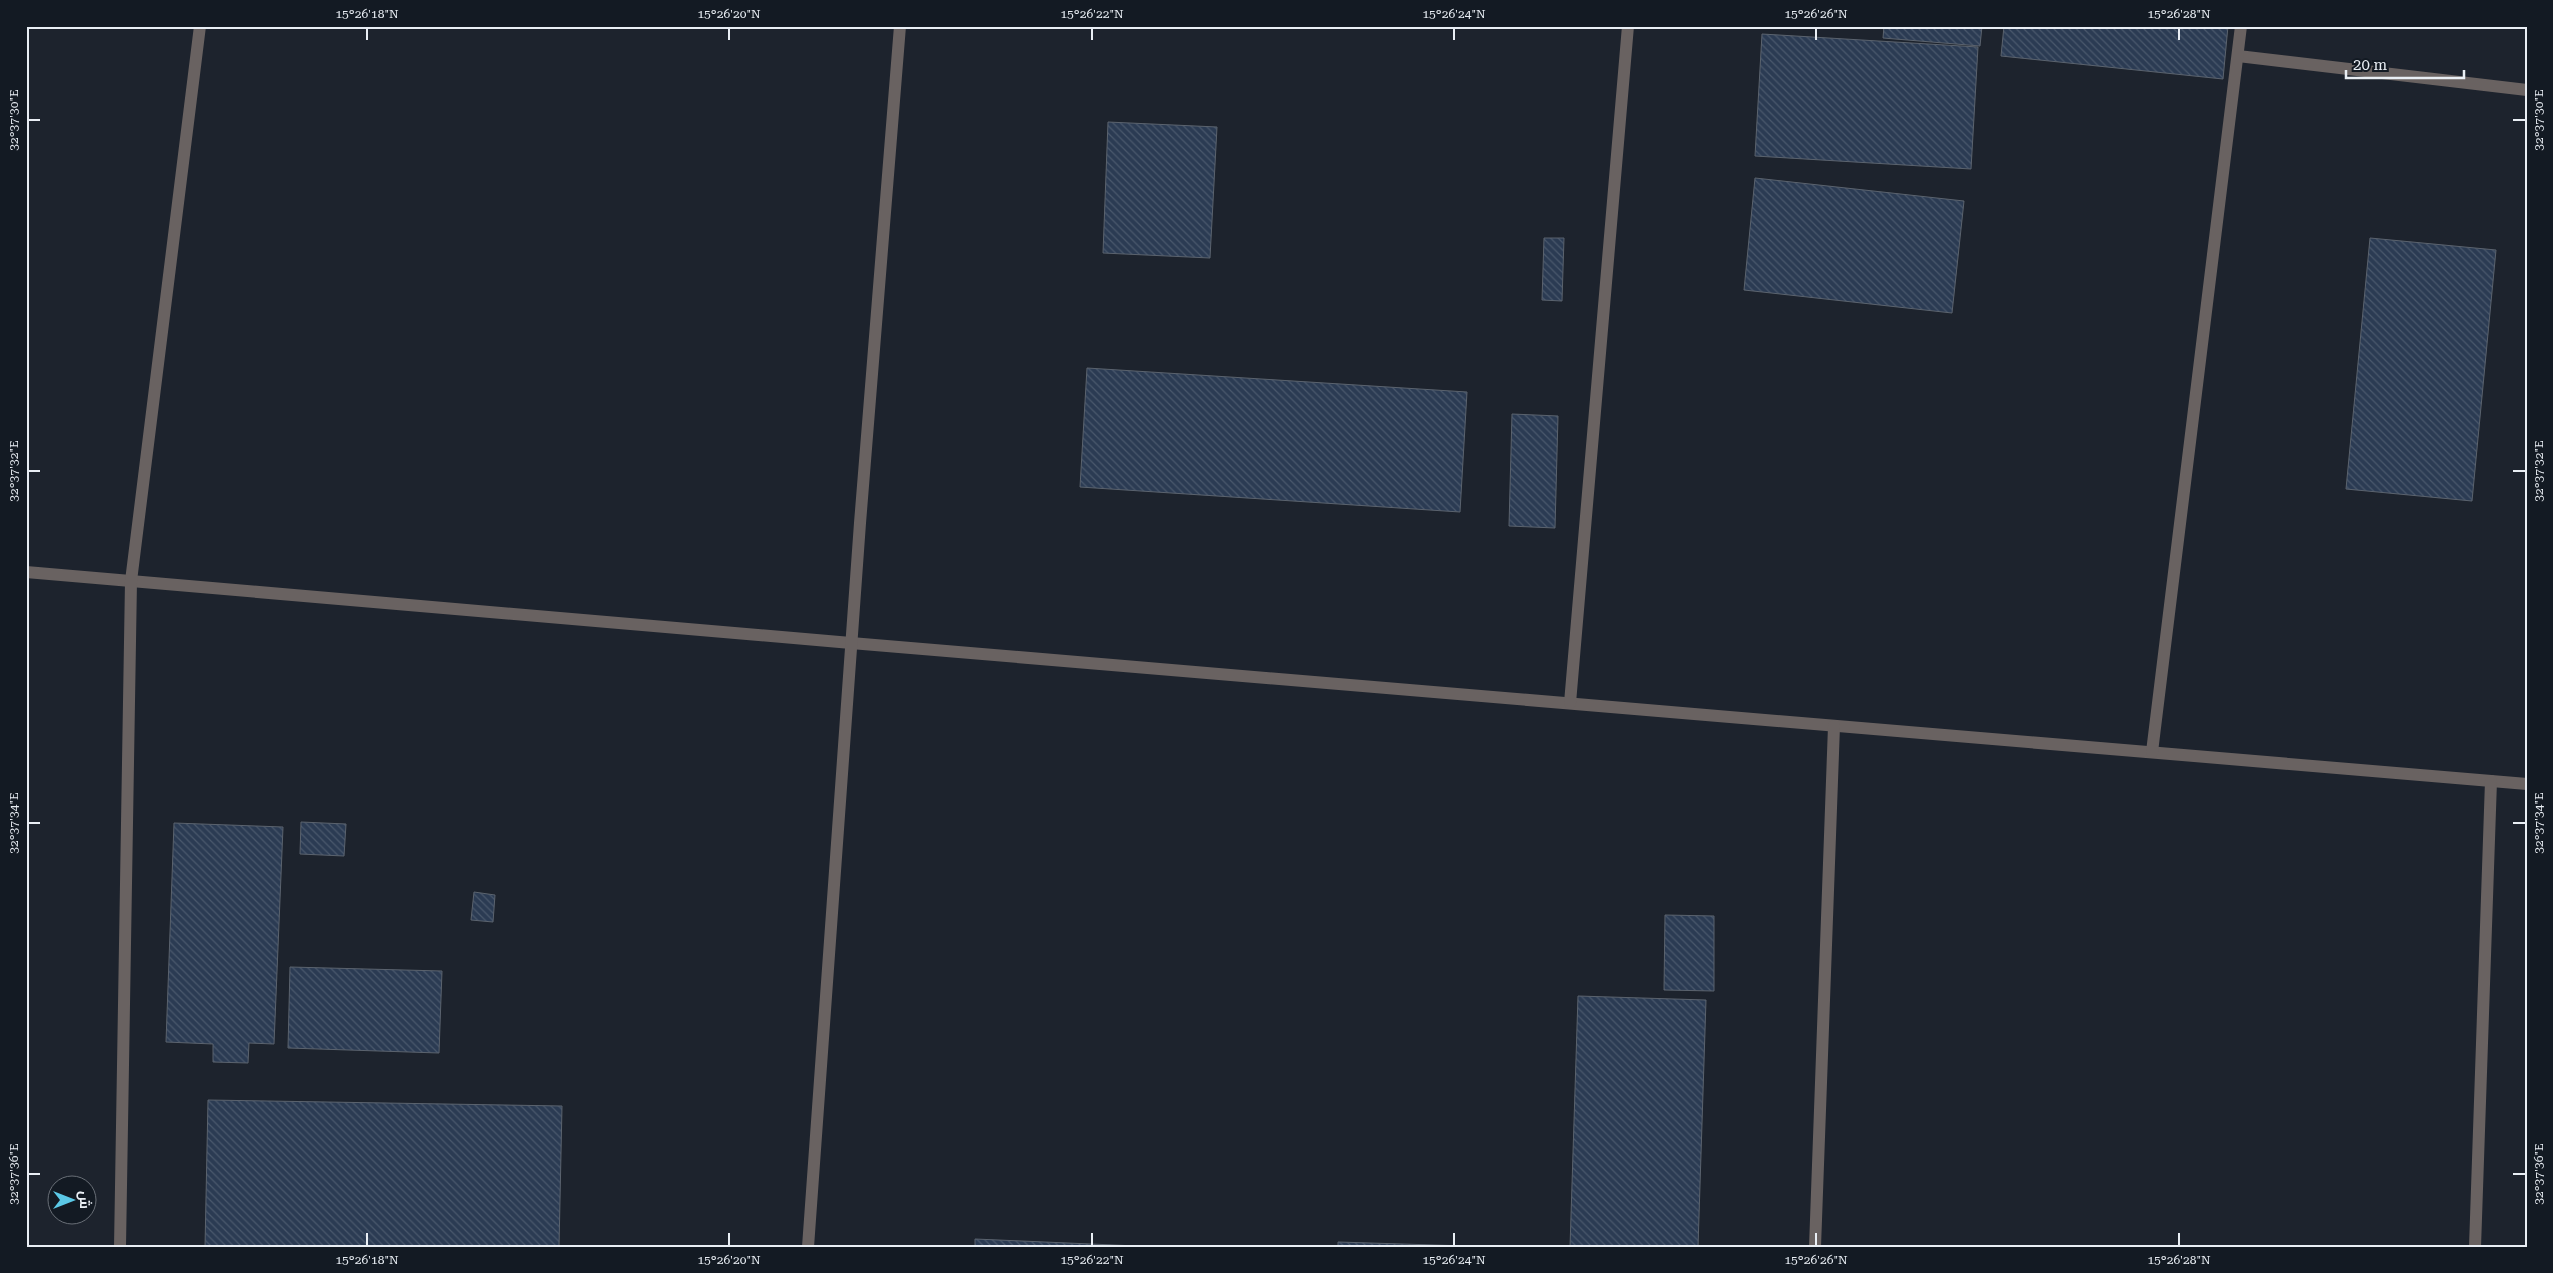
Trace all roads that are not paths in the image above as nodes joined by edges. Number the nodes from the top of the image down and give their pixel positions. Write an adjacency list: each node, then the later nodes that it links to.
1 (200, 26): 8 (lane)
2 (900, 26): 9 (lane)
3 (1628, 26): 10 (lane)
4 (2241, 26): 5 (lane)
5 (2238, 56): 6 (lane); 12 (lane)
6 (2527, 90)
7 (26, 572): 8 (lane)
8 (130, 581): 9 (lane); 15 (lane)
9 (851, 643): 10 (lane); 16 (lane)
10 (1570, 704): 11 (lane)
11 (1834, 726): 12 (lane); 17 (lane)
12 (2152, 752): 13 (lane)
13 (2491, 781): 14 (lane); 18 (lane)
14 (2527, 784)
15 (120, 1247)
16 (808, 1247)
17 (1815, 1247)
18 (2475, 1247)

